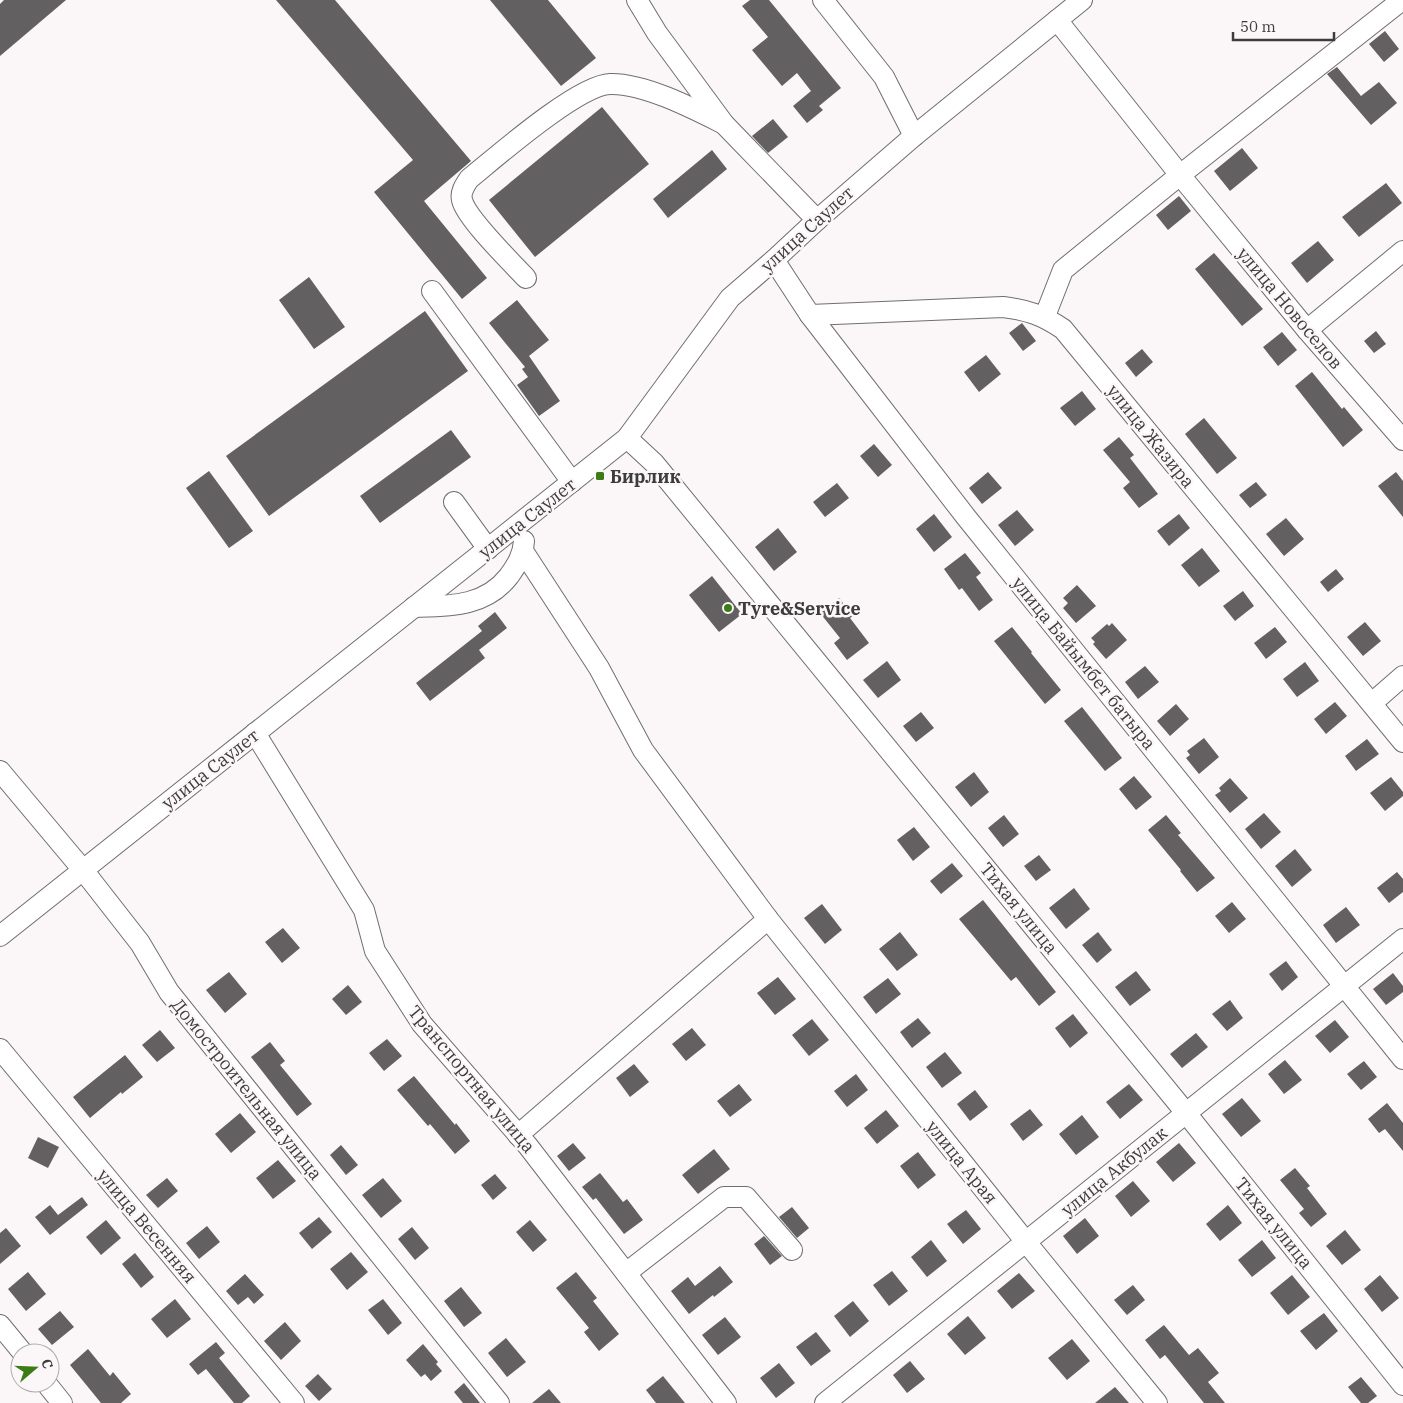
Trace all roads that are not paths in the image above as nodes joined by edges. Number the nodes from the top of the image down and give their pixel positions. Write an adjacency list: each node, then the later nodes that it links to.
1 (637, 0): 6 (street)
2 (823, 0): 7 (street)
3 (1402, 0): 8 (street)
4 (1080, 1): 5 (street, улица Саулет)
5 (1057, 20): 7 (street, улица Саулет); 8 (street, улица Новоселов)
6 (724, 124): 9 (street); 12 (street)
7 (914, 136): 9 (street, улица Саулет)
8 (1180, 175): 15 (street); 16 (street, улица Новоселов)
9 (816, 220): 11 (street, улица Саулет)
10 (1403, 251): 16 (street)
11 (774, 260): 14 (street, улица Байымбет батыра); 17 (street, улица Саулет)
12 (526, 278)
13 (432, 291): 19 (street)
14 (810, 315): 15 (street, улица Жазира); 34 (street, улица Байымбет батыра)
15 (1045, 316): 26 (street, улица Жазира)
16 (1307, 330): 18 (street, улица Новоселов)
17 (627, 438): 19 (street, улица Саулет); 37 (street, Тихая улица)
18 (1403, 440)
19 (572, 482): 21 (street, улица Саулет)
20 (454, 502): 22 (street)
21 (527, 518): 22 (street, улица Саулет); 23 (street)
22 (488, 549): 24 (street, улица Саулет)
23 (523, 551): 24 (street); 31 (street, улица Арая)
24 (414, 608): 27 (street, улица Саулет)
25 (1403, 676): 26 (street)
26 (1372, 703): 28 (street, улица Жазира)
27 (255, 733): 30 (street, улица Саулет); 38 (street, Транспортная улица)
28 (1403, 742)
29 (0, 771): 30 (street, Домостроительная улица)
30 (83, 870): 32 (street, улица Саулет); 48 (street, Домостроительная улица)
31 (768, 919): 38 (street); 39 (street, улица Арая)
32 (0, 936)
33 (1403, 939): 34 (street, улица Акбулак)
34 (1345, 986): 36 (street, улица Байымбет батыра); 37 (street, улица Акбулак)
35 (0, 1049): 47 (street, улица Весенняя)
36 (1403, 1059)
37 (1186, 1113): 39 (street, улица Акбулак); 44 (street, Тихая улица)
38 (518, 1134): 41 (street, Транспортная улица)
39 (1026, 1242): 50 (street, улица Акбулак); 51 (street, улица Арая)
40 (792, 1250): 41 (street)
41 (626, 1273): 49 (street, Транспортная улица)
42 (0, 1325): 43 (street)
43 (15, 1343)
44 (1403, 1384)
45 (54, 1393): 46 (street)
46 (62, 1403)
47 (294, 1403)
48 (499, 1403)
49 (726, 1403)
50 (826, 1403)
51 (1157, 1403)

